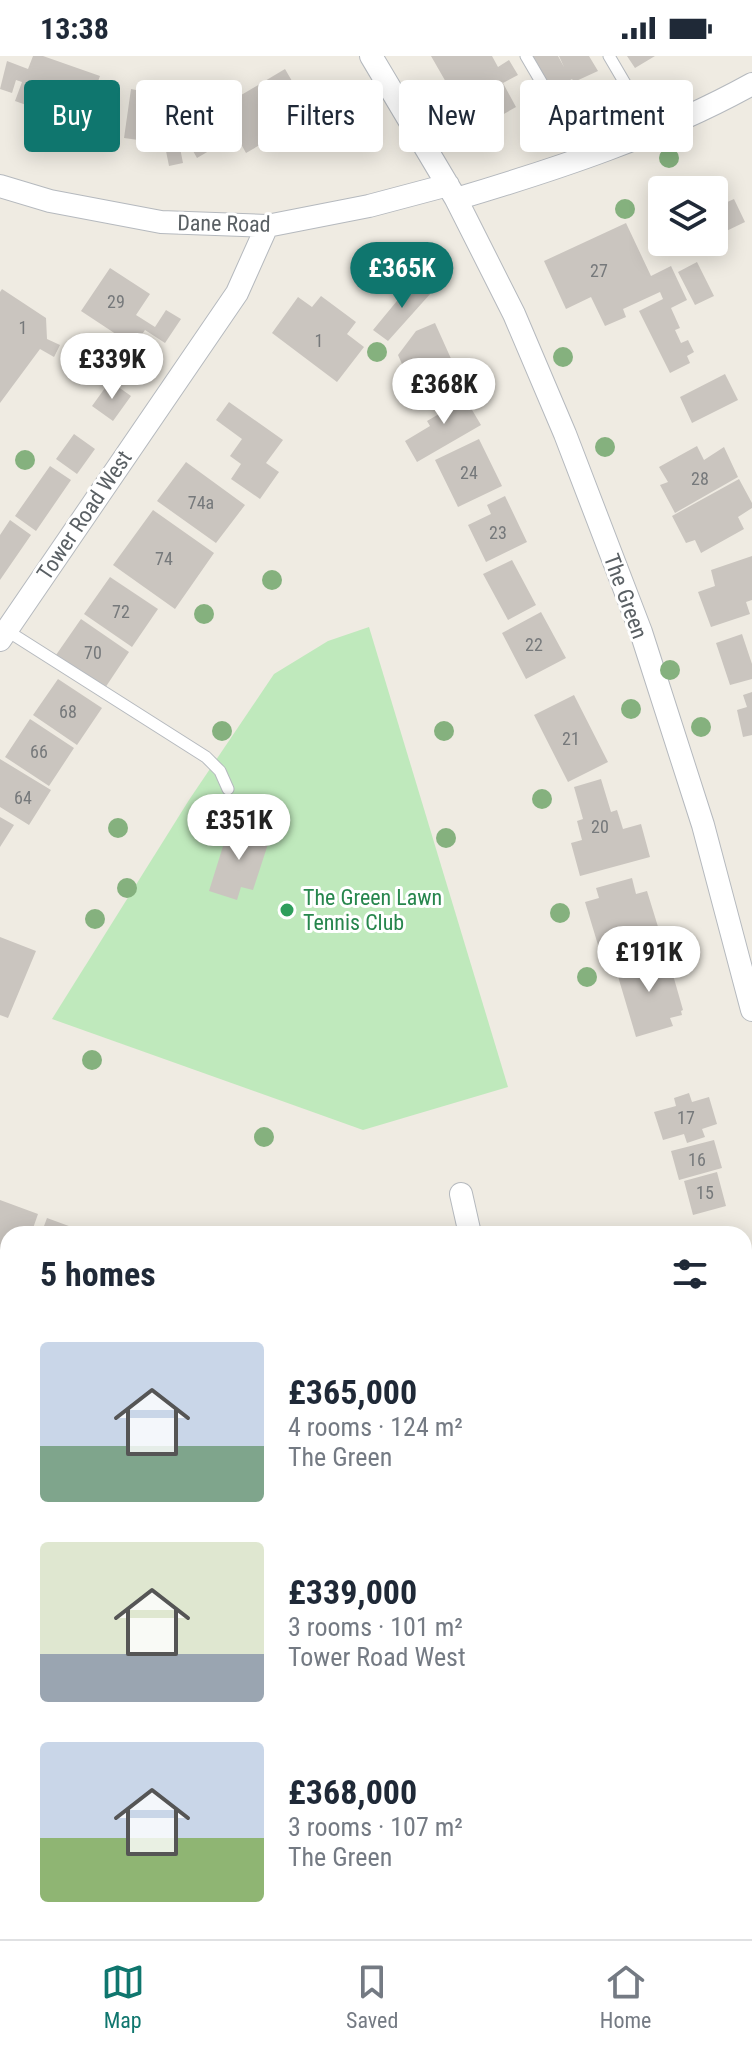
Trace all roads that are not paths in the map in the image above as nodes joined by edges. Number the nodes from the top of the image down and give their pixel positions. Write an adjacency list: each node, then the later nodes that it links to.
1 (371, 56): 10 (street, The Green)
2 (526, 56): 8 (lane)
3 (609, 56): 4 (lane)
4 (623, 80)
5 (752, 84): 6 (street, Dane Road)
6 (693, 112)
7 (598, 152): 8 (street, Dane Road)
8 (585, 157): 10 (street, Dane Road)
9 (0, 186): 11 (street, Dane Road)
10 (452, 192): 11 (street, Dane Road); 14 (street, The Green)
11 (267, 226): 12 (street, Tower Road West)
12 (3, 635): 13 (lane)
13 (228, 789)
14 (752, 1010)
15 (461, 1194): 16 (street)
16 (468, 1226)

